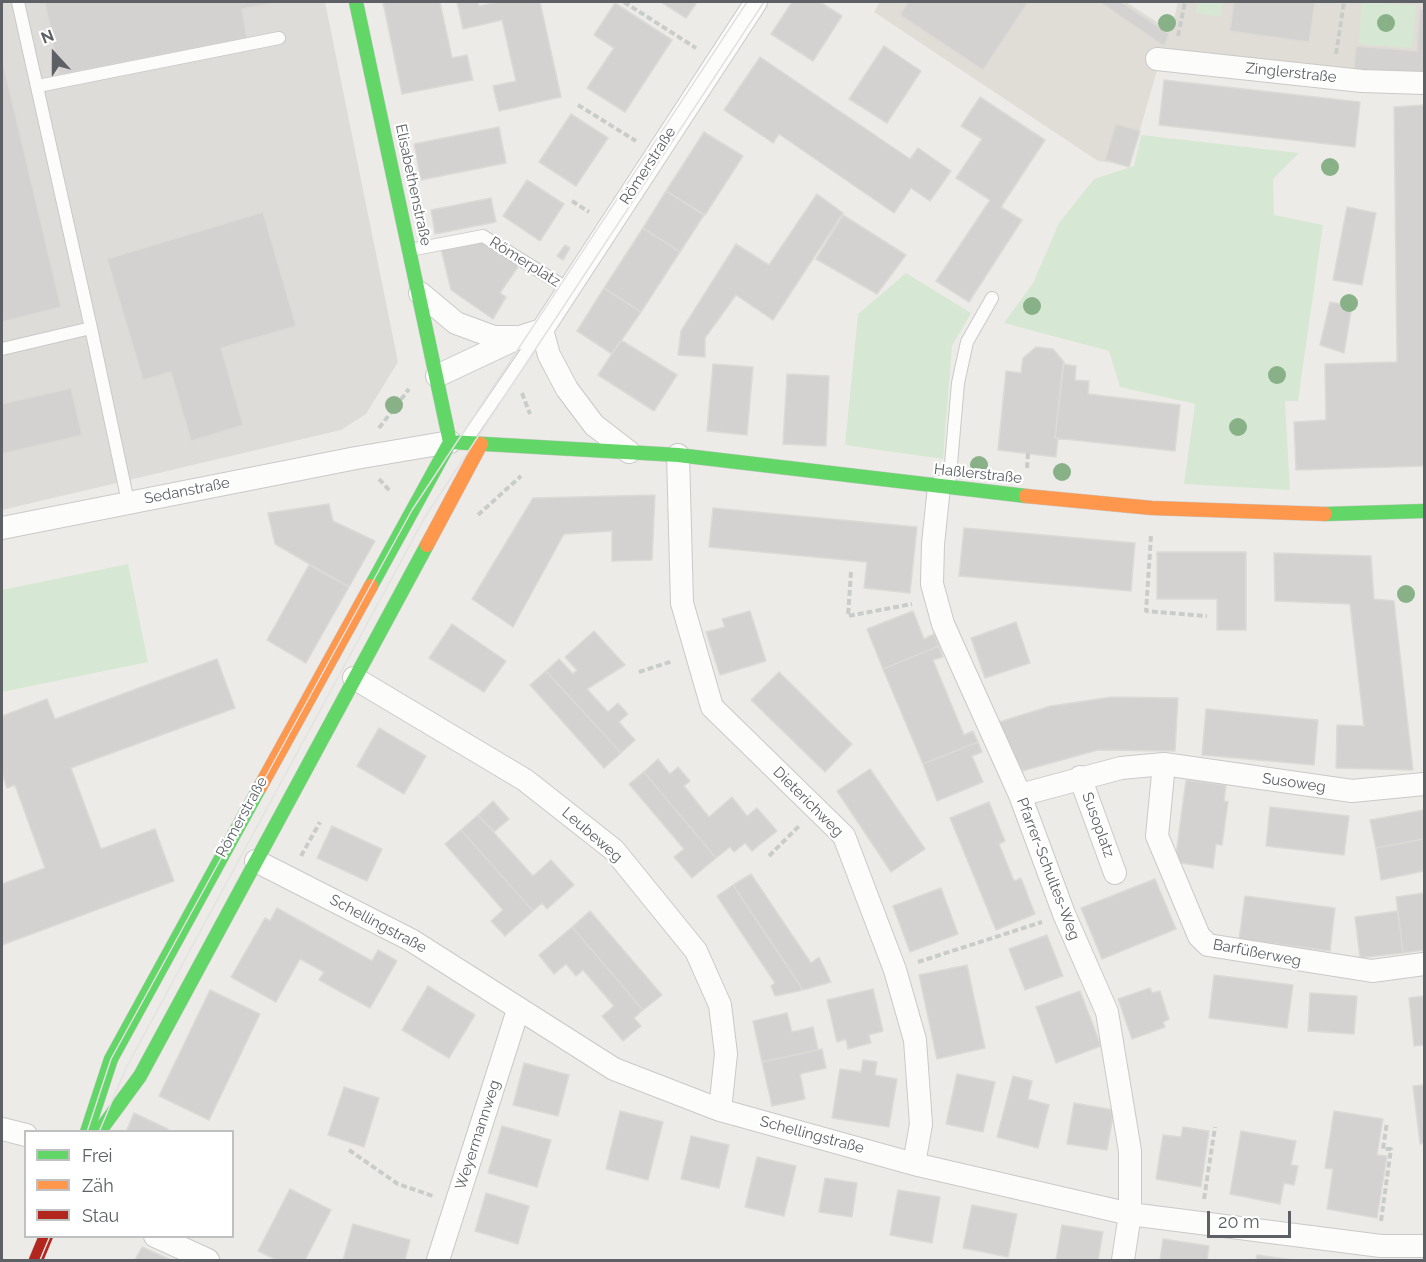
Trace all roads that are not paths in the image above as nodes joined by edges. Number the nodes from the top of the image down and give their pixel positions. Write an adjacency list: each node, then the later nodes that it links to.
1 (18, 2): 7 (lane)
2 (356, 2): 8 (street, Elisabethenstraße)
3 (756, 2): 9 (street, Römerstraße)
4 (279, 38): 7 (lane)
5 (1157, 59): 6 (street, Zinglerstraße)
6 (1425, 83)
7 (38, 86): 12 (lane)
8 (410, 250): 9 (lane, Römerplatz); 10 (street, Elisabethenstraße)
9 (568, 289): 13 (street, Römerstraße)
10 (420, 293): 14 (street); 16 (street, Elisabethenstraße)
11 (992, 298): 21 (lane)
12 (91, 328): 15 (lane); 22 (lane)
13 (542, 330): 14 (street); 17 (lane); 19 (street)
14 (520, 337): 16 (street)
15 (2, 349)
16 (437, 376): 17 (street)
17 (458, 443): 18 (street); 22 (street, Sedanstraße); 36 (street, Römerstraße)
18 (481, 444): 19 (street, Haßlerstraße); 25 (street)
19 (629, 452): 20 (street, Haßlerstraße)
20 (678, 455): 21 (street, Haßlerstraße); 39 (street, Dieterichweg)
21 (944, 488): 23 (street, Haßlerstraße); 29 (street, Pfarrer-Schultes-Weg)
22 (128, 502): 24 (street, Sedanstraße)
23 (1425, 511)
24 (2, 528)
25 (354, 678): 30 (street); 34 (street, Leubeweg)
26 (1164, 764): 27 (street, Susoplatz); 28 (street, Susoweg); 32 (street, Barfüßerweg)
27 (1080, 777): 29 (street, Susoplatz); 31 (street, Susoplatz)
28 (1425, 784)
29 (1020, 795): 40 (street, Pfarrer-Schultes-Weg)
30 (256, 861): 33 (street, Schellingstraße); 37 (street)
31 (1115, 873)
32 (1425, 964)
33 (518, 1010): 34 (street, Schellingstraße); 46 (street, Weyermannweg)
34 (720, 1110): 39 (street, Schellingstraße)
35 (2, 1129): 38 (street)
36 (87, 1130)
37 (100, 1130)
38 (24, 1134)
39 (915, 1164): 40 (street, Schellingstraße)
40 (1130, 1214): 43 (street, Schellingstraße); 47 (street, Pfarrer-Schultes-Weg)
41 (45, 1238): 44 (street)
42 (159, 1238): 45 (street)
43 (1425, 1246)
44 (36, 1260)
45 (208, 1260)
46 (438, 1260)
47 (1123, 1260)

